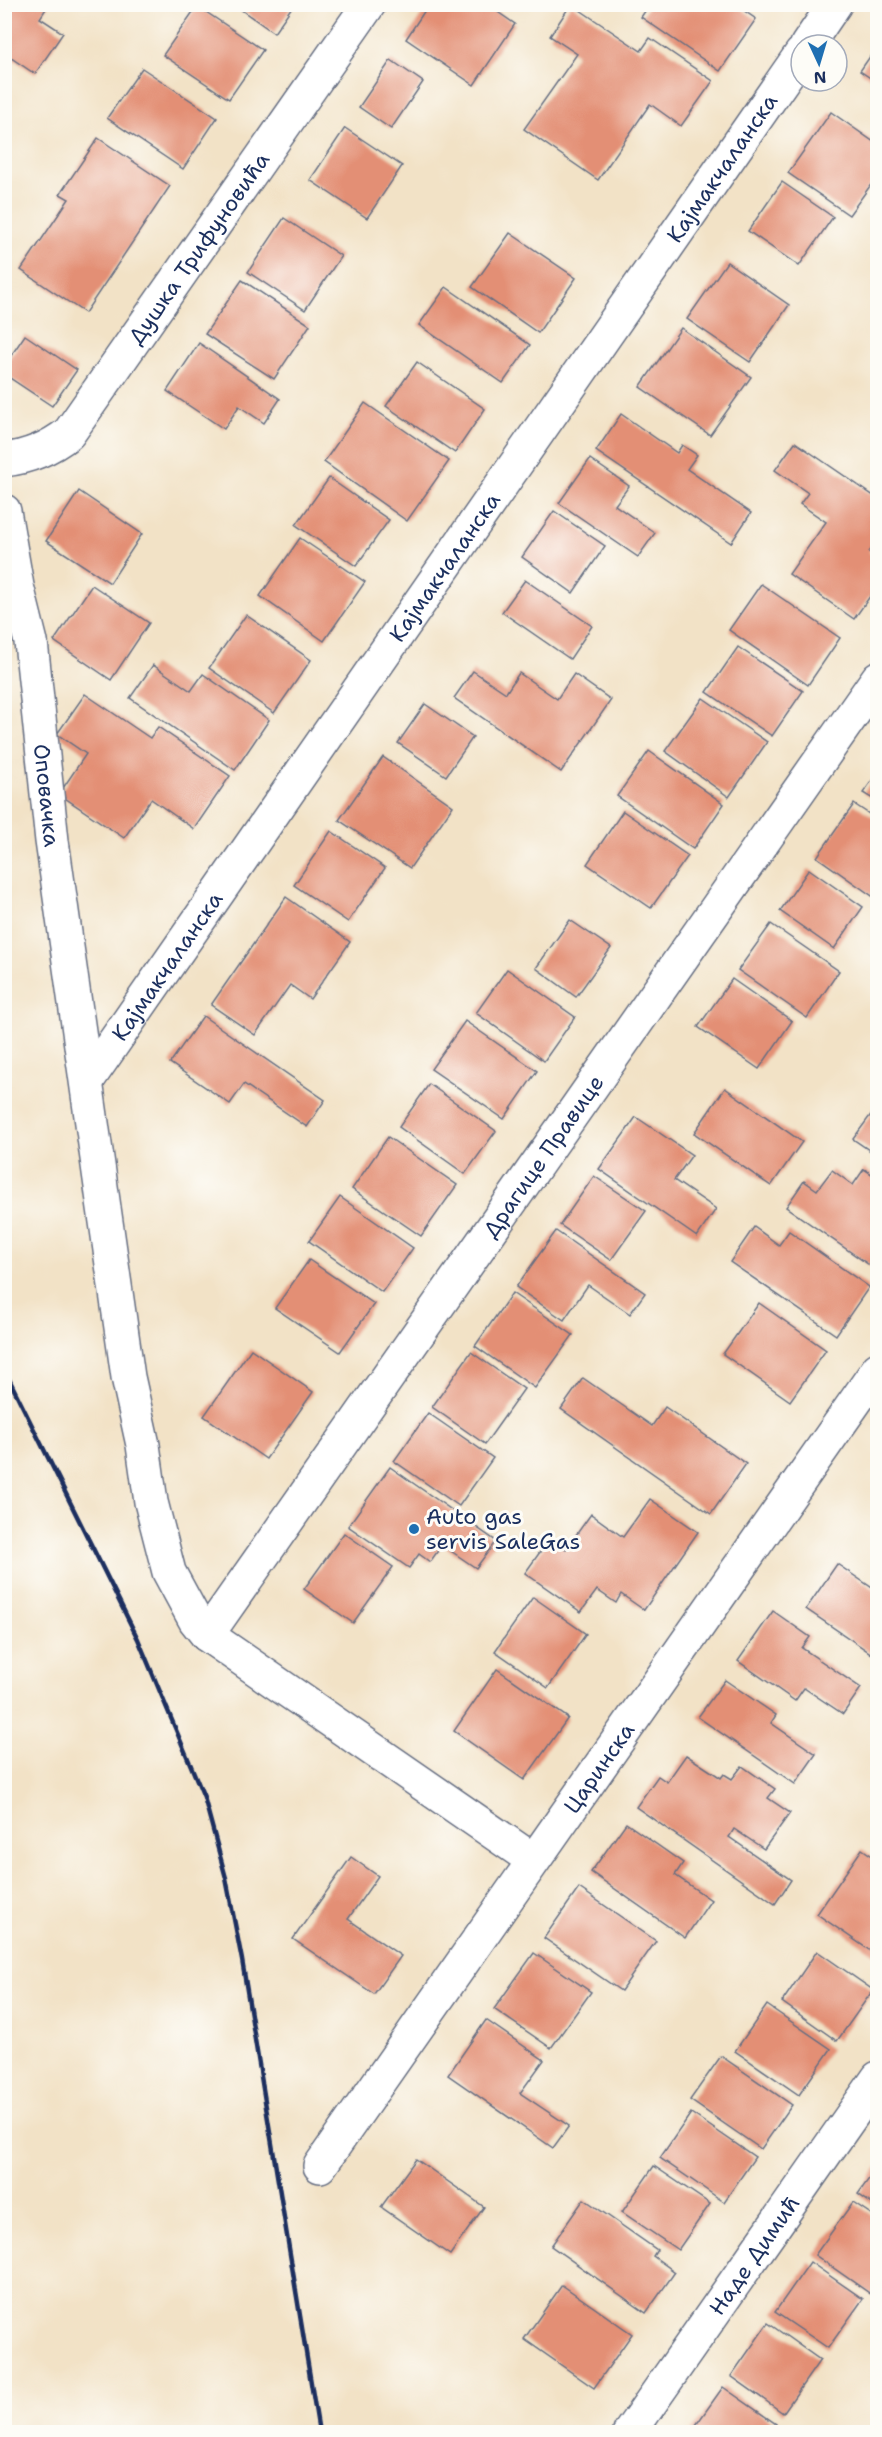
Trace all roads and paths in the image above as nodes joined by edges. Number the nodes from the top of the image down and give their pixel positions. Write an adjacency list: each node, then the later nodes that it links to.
1 (369, 4): 5 (street, Душка Трифуновића)
2 (835, 4): 3 (street)
3 (815, 33)
4 (789, 71): 8 (street, Кајмакчаланска)
5 (4, 460)
6 (4, 511): 8 (street, Оповачка)
7 (878, 678): 10 (street, Драгице Правице)
8 (87, 1082): 10 (street, Оповачка)
9 (878, 1369): 11 (street, Царинска)
10 (207, 1635): 11 (street)
11 (533, 1860): 13 (street, Царинска)
12 (878, 2078): 14 (street, Наде Димић)
13 (320, 2166)
14 (630, 2433)

